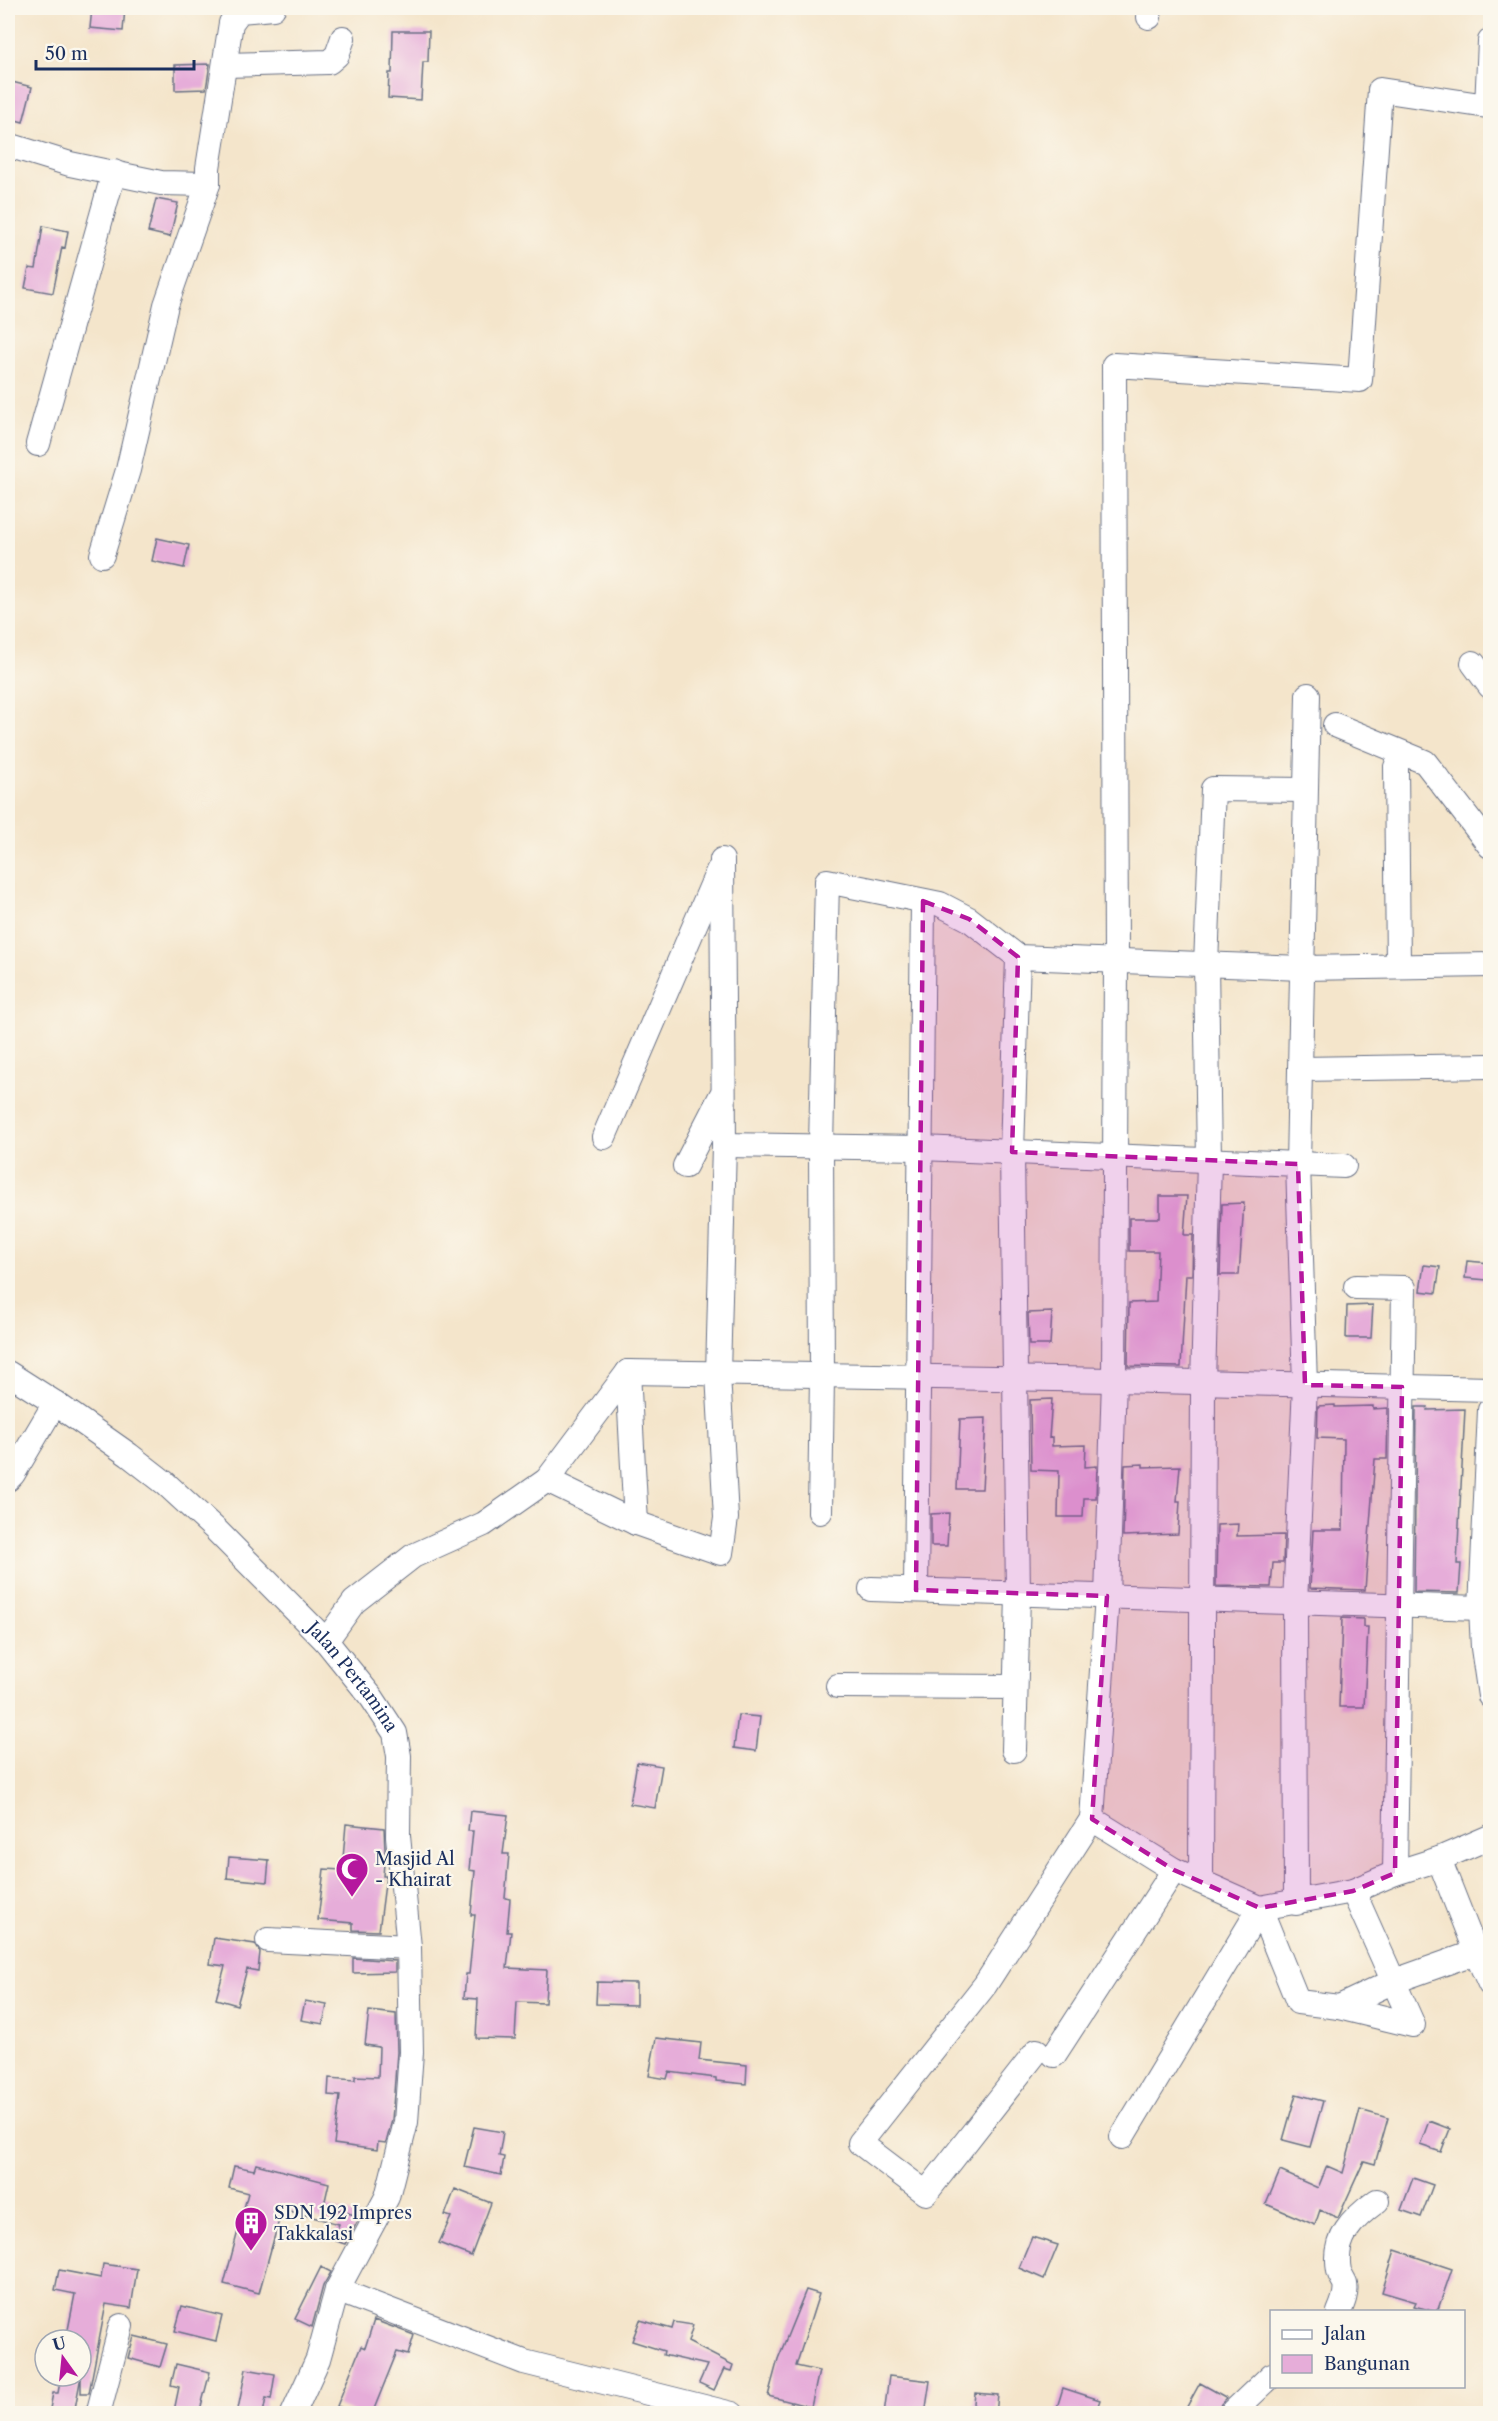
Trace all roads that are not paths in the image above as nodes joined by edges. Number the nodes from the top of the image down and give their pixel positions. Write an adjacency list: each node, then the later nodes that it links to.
1 (273, 8): 4 (street)
2 (343, 38): 4 (street)
3 (1491, 41): 19 (street)
4 (225, 64): 7 (street)
5 (8, 145): 6 (street)
6 (114, 172): 7 (street); 8 (street)
7 (208, 184): 9 (street)
8 (38, 444)
9 (102, 555)
10 (1473, 663): 11 (street)
11 (1491, 686)
12 (1308, 695): 15 (street)
13 (1335, 725): 16 (street)
14 (1396, 767): 22 (street)
15 (1305, 790): 20 (street); 23 (street)
16 (1491, 846)
17 (923, 901): 18 (street); 29 (street); 30 (street)
18 (1018, 957): 19 (street); 31 (street)
19 (1116, 961): 20 (street); 32 (street)
20 (1206, 964): 23 (street); 33 (street)
21 (1491, 964): 22 (street)
22 (1398, 966): 23 (street)
23 (1302, 968): 25 (street)
24 (1491, 1066): 25 (street)
25 (1300, 1069): 34 (street)
26 (723, 1092): 27 (street); 28 (street); 35 (street)
27 (604, 1137)
28 (723, 1145): 29 (street); 40 (street)
29 (821, 1146): 30 (street); 41 (street)
30 (921, 1148): 31 (street); 42 (street)
31 (1012, 1152): 32 (street); 43 (street)
32 (1114, 1156): 33 (street); 44 (street)
33 (1209, 1161): 34 (street); 45 (street)
34 (1298, 1164): 36 (street); 46 (street)
35 (685, 1166)
36 (1344, 1166)
37 (1356, 1287): 47 (street)
38 (628, 1372): 40 (street); 52 (street); 54 (street)
39 (8, 1373): 49 (street, Jalan Pertamina)
40 (718, 1374): 41 (street); 54 (street)
41 (822, 1376): 42 (street); 53 (street)
42 (917, 1378): 43 (street); 56 (street)
43 (1015, 1380): 44 (street); 57 (street)
44 (1114, 1380): 45 (street); 58 (street)
45 (1203, 1383): 46 (street); 59 (street)
46 (1305, 1385): 47 (street); 60 (street)
47 (1402, 1387): 48 (street); 61 (street)
48 (1491, 1389)
49 (55, 1403): 51 (street); 63 (street, Jalan Pertamina)
50 (1491, 1410): 62 (street)
51 (8, 1479)
52 (547, 1480): 54 (street); 63 (street)
53 (820, 1512)
54 (636, 1523)
55 (871, 1589): 56 (street)
56 (916, 1590): 57 (street)
57 (1018, 1594): 58 (street); 66 (street)
58 (1107, 1596): 59 (street); 69 (street)
59 (1203, 1600): 60 (street); 74 (street)
60 (1295, 1603): 61 (street); 76 (street)
61 (1401, 1606): 62 (street); 73 (street)
62 (1480, 1608): 64 (street)
63 (326, 1641): 79 (street, Jalan Pertamina)
64 (1487, 1648): 67 (street)
65 (838, 1686): 66 (street)
66 (1015, 1687): 68 (street)
67 (1491, 1696)
68 (1014, 1750)
69 (1092, 1819): 72 (street); 72 (street)
70 (1491, 1837): 71 (street)
71 (1439, 1859): 73 (street); 80 (street)
72 (1174, 1870): 74 (street)
73 (1395, 1874): 75 (street)
74 (1201, 1880): 77 (street)
75 (1353, 1891): 76 (street); 81 (street)
76 (1296, 1903): 77 (street)
77 (1260, 1908): 83 (street); 84 (street)
78 (268, 1940): 79 (street)
79 (409, 1947): 86 (street, Jalan Pertamina)
80 (1483, 1950): 81 (street); 82 (street)
81 (1392, 1982): 83 (street); 83 (street)
82 (1491, 1984)
83 (1340, 2007)
84 (1122, 2137)
85 (1377, 2201): 87 (street)
86 (337, 2290): 91 (street, Jalan Pertamina); 92 (street)
87 (1340, 2310)
88 (121, 2326): 90 (street)
89 (1270, 2377): 93 (street)
90 (98, 2414)
91 (293, 2414)
92 (732, 2414)
93 (1231, 2414)

